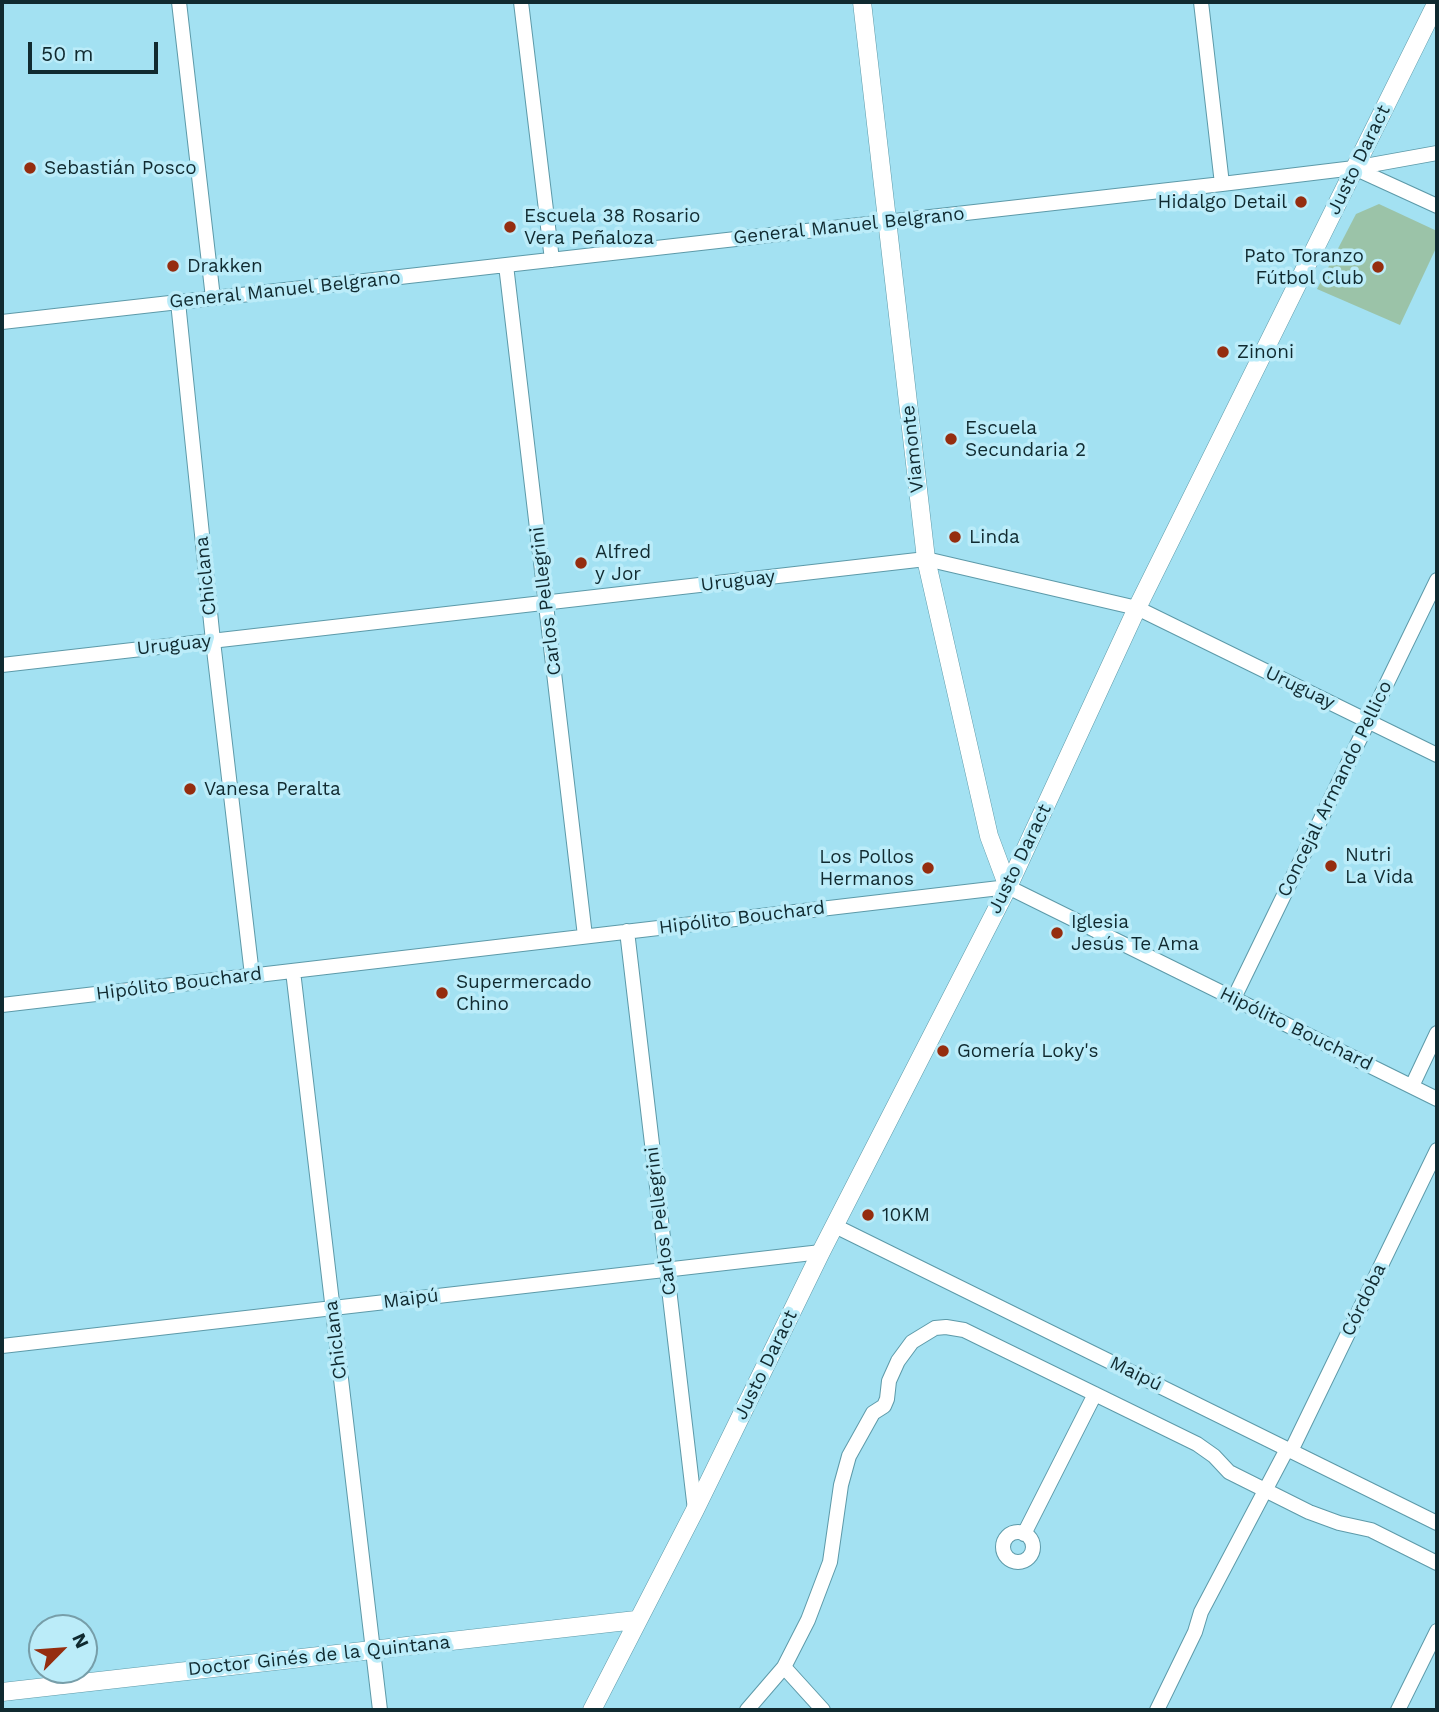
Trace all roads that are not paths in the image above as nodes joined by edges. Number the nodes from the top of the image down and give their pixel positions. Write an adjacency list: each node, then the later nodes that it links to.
1 (179, 2): 13 (street)
2 (522, 2): 11 (street)
3 (862, 2): 10 (street, Viamonte)
4 (1201, 2): 8 (street)
5 (1437, 2): 7 (street, Justo Daract)
6 (1437, 153): 7 (street, General Manuel Belgrano)
7 (1354, 168): 8 (street, General Manuel Belgrano); 9 (street); 19 (street, Justo Daract)
8 (1222, 184): 10 (street, General Manuel Belgrano)
9 (1437, 206)
10 (887, 222): 11 (street, General Manuel Belgrano); 16 (street, Viamonte)
11 (552, 260): 12 (street, General Manuel Belgrano)
12 (506, 265): 13 (street, General Manuel Belgrano); 18 (street, Carlos Pellegrini)
13 (213, 298): 14 (street, General Manuel Belgrano)
14 (178, 302): 15 (street, General Manuel Belgrano); 20 (street, Chiclana)
15 (2, 322)
16 (926, 559): 18 (street, Uruguay); 19 (street, Uruguay); 24 (street, Viamonte)
17 (1437, 580): 22 (street, Concejal Armando Pellico)
18 (546, 603): 20 (street, Uruguay); 26 (street, Carlos Pellegrini)
19 (1138, 608): 22 (street, Uruguay); 24 (street, Justo Daract)
20 (213, 641): 21 (street, Uruguay); 28 (street, Chiclana)
21 (2, 665)
22 (1368, 721): 23 (street, Uruguay); 29 (street, Concejal Armando Pellico)
23 (1437, 755)
24 (1008, 887): 25 (street, Hipólito Bouchard); 29 (street, Hipólito Bouchard); 35 (street, Justo Daract)
25 (627, 931): 26 (street, Hipólito Bouchard); 37 (street, Carlos Pellegrini)
26 (585, 936): 27 (street, Hipólito Bouchard)
27 (293, 971): 28 (street, Hipólito Bouchard); 38 (street, Chiclana)
28 (252, 975): 30 (street, Hipólito Bouchard)
29 (1234, 998): 32 (street, Hipólito Bouchard)
30 (2, 1005)
31 (1437, 1033): 32 (street)
32 (1412, 1086): 33 (street, Hipólito Bouchard)
33 (1437, 1098)
34 (1437, 1150): 41 (street, Córdoba)
35 (835, 1226): 36 (street, Justo Daract); 41 (street, Maipú)
36 (821, 1252): 37 (street, Maipú); 43 (street, Justo Daract)
37 (667, 1270): 38 (street, Maipú); 43 (street, Carlos Pellegrini)
38 (333, 1308): 39 (street, Maipú); 49 (street, Chiclana)
39 (2, 1346)
40 (1095, 1394): 42 (street); 45 (street); 50 (street)
41 (1289, 1450): 42 (street, Córdoba); 44 (street, Maipú)
42 (1265, 1490): 46 (street); 56 (street, Córdoba)
43 (695, 1510): 47 (street, Justo Daract)
44 (1437, 1523)
45 (1024, 1534)
46 (1437, 1563)
47 (636, 1620): 49 (street, Doctor Ginés de la Quintana); 53 (street, Justo Daract)
48 (1437, 1631): 57 (street)
49 (373, 1650): 51 (street, Doctor Ginés de la Quintana); 52 (street, Chiclana)
50 (784, 1667): 54 (street); 55 (street)
51 (2, 1692)
52 (380, 1710)
53 (592, 1710)
54 (747, 1710)
55 (823, 1710)
56 (1157, 1710)
57 (1398, 1710)

